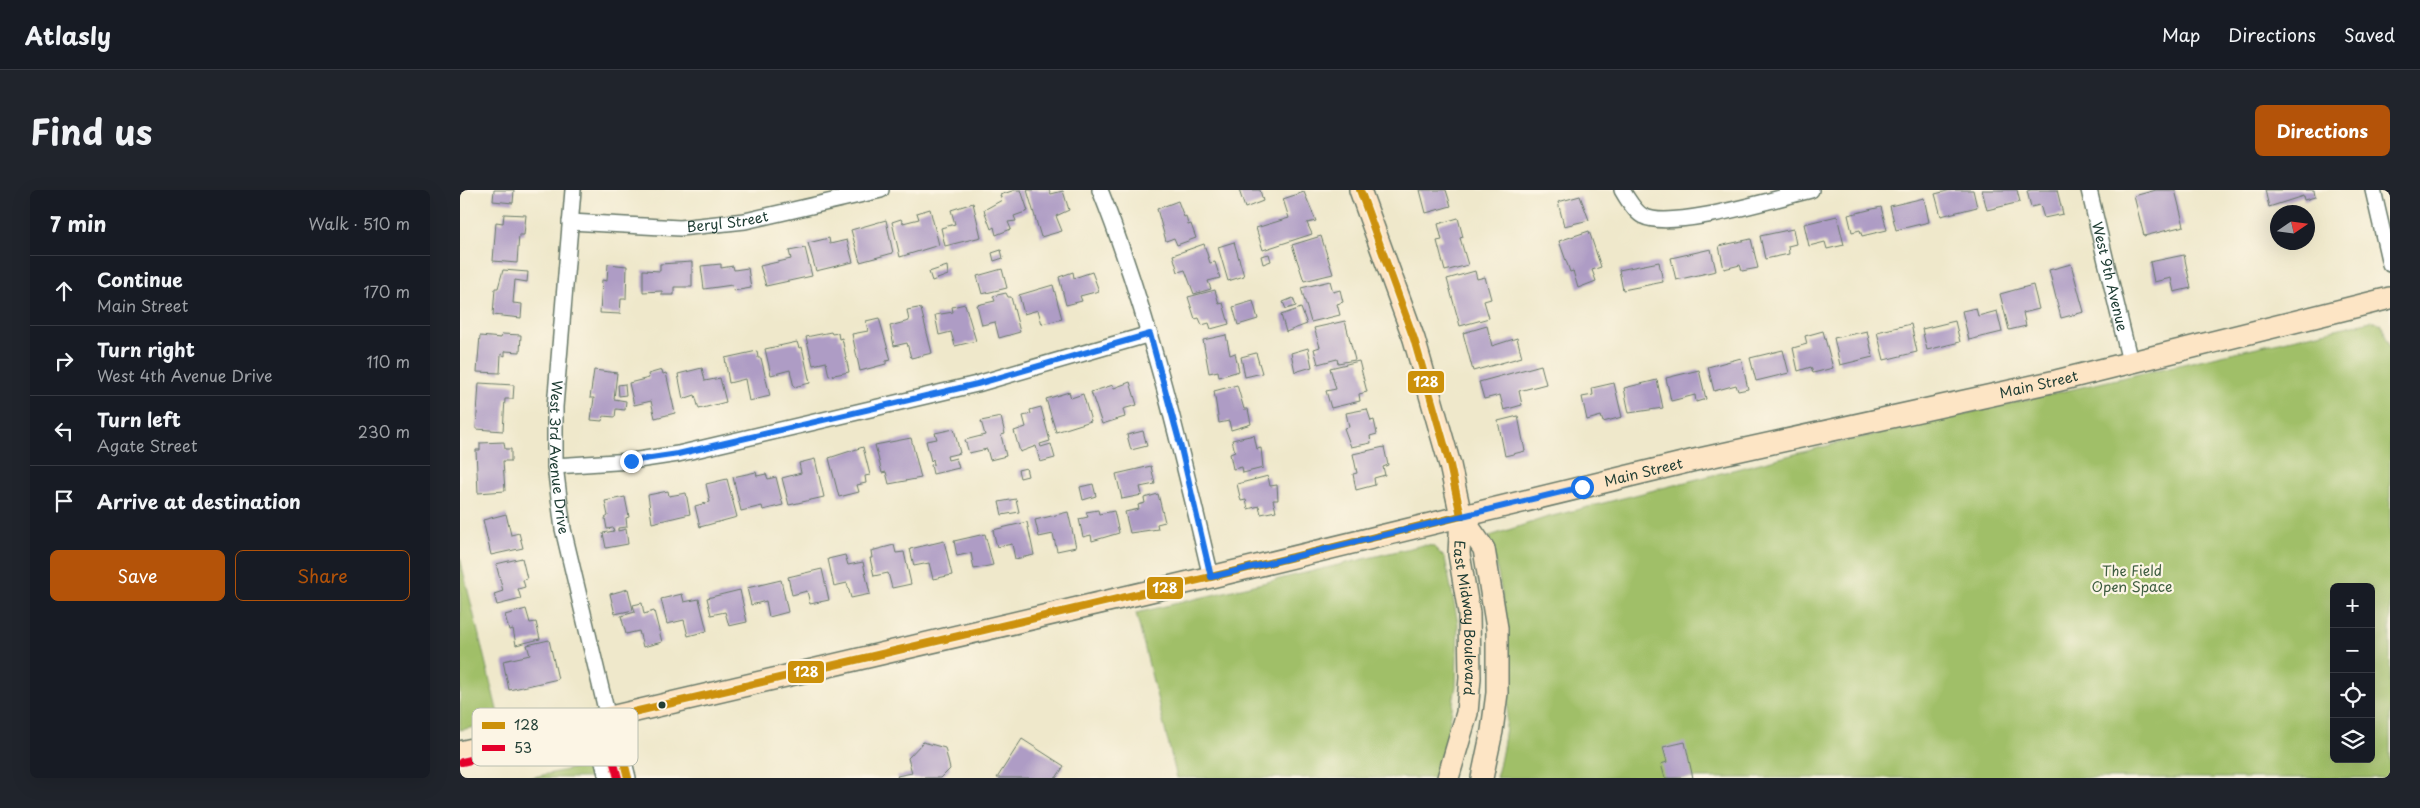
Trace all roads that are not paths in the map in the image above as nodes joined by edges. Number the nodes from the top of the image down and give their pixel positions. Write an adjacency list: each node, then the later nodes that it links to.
1 (573, 190): 9 (street, West 3rd Avenue Drive)
2 (881, 190): 9 (street, Beryl Street)
3 (1100, 190): 12 (street)
4 (1360, 190): 15 (main road)
5 (1622, 190): 6 (street)
6 (1811, 190)
7 (2089, 190): 13 (street, West 9th Avenue)
8 (2373, 190): 10 (street)
9 (570, 222): 14 (street, West 3rd Avenue Drive)
10 (2390, 264)
11 (2390, 298): 13 (main road, Main Street)
12 (1150, 334): 14 (street); 16 (street)
13 (2130, 362): 15 (main road, Main Street)
14 (554, 466): 17 (street, West 3rd Avenue Drive)
15 (1461, 516): 16 (main road, Main Street); 19 (main road, East Midway Boulevard); 20 (main road, East Midway Boulevard)
16 (1211, 577): 18 (main road, Main Street)
17 (606, 708)
18 (638, 711)
19 (1448, 778)
20 (1482, 778)

